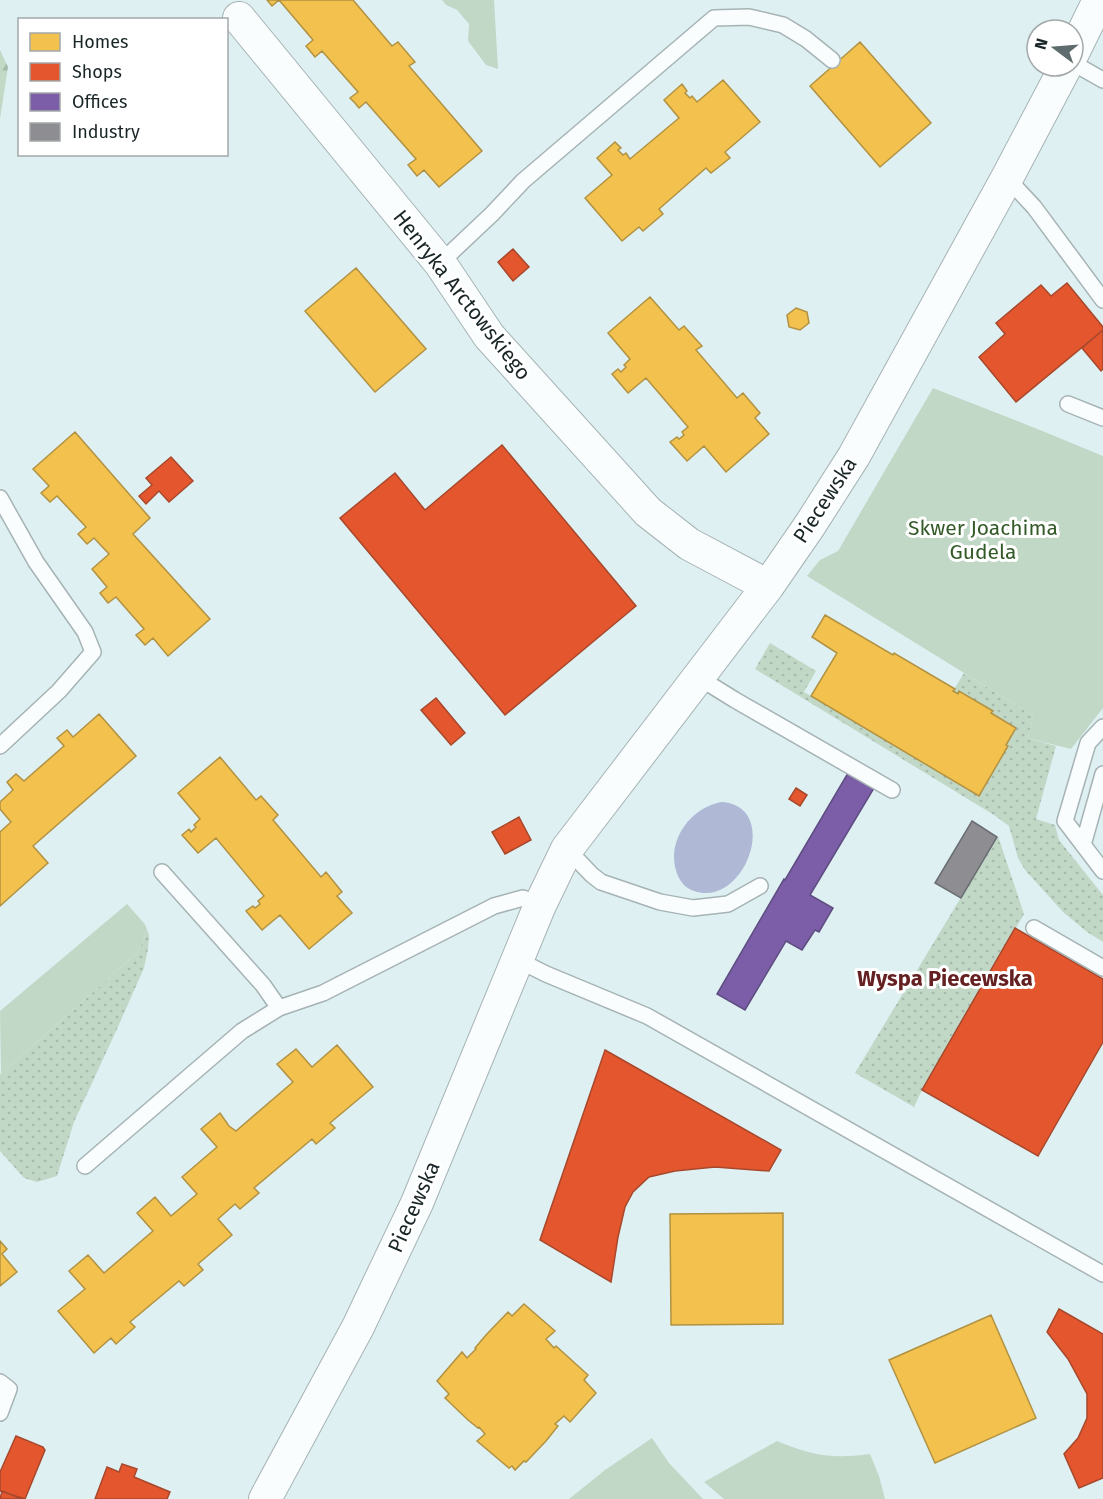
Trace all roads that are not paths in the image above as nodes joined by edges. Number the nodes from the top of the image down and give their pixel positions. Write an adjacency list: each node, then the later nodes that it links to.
1 (1099, 0): 3 (street)
2 (239, 18): 9 (street, Henryka Arctowskiego)
3 (1085, 29)
4 (832, 60): 9 (lane)
5 (1085, 70): 7 (lane)
6 (1060, 78): 8 (street, Piecewska)
7 (1103, 80)
8 (1007, 178): 10 (lane); 14 (street, Piecewska)
9 (440, 263): 14 (street, Henryka Arctowskiego)
10 (1103, 300)
11 (1068, 404): 12 (lane)
12 (1103, 418)
13 (0, 498): 17 (lane)
14 (768, 586): 15 (street, Piecewska)
15 (698, 677): 19 (lane); 21 (street, Piecewska)
16 (1103, 727): 20 (lane)
17 (0, 746)
18 (1103, 774): 20 (lane)
19 (892, 790)
20 (1083, 844): 22 (lane)
21 (567, 849): 24 (lane); 25 (street, Piecewska)
22 (1103, 871)
23 (162, 872): 29 (lane)
24 (760, 886)
25 (540, 905): 27 (street, Piecewska); 29 (lane)
26 (1034, 928): 28 (lane)
27 (518, 960): 31 (lane); 34 (street, Piecewska)
28 (1103, 968)
29 (279, 1008): 30 (lane)
30 (85, 1166)
31 (1103, 1274)
32 (0, 1382): 33 (lane)
33 (0, 1413)
34 (265, 1499)

